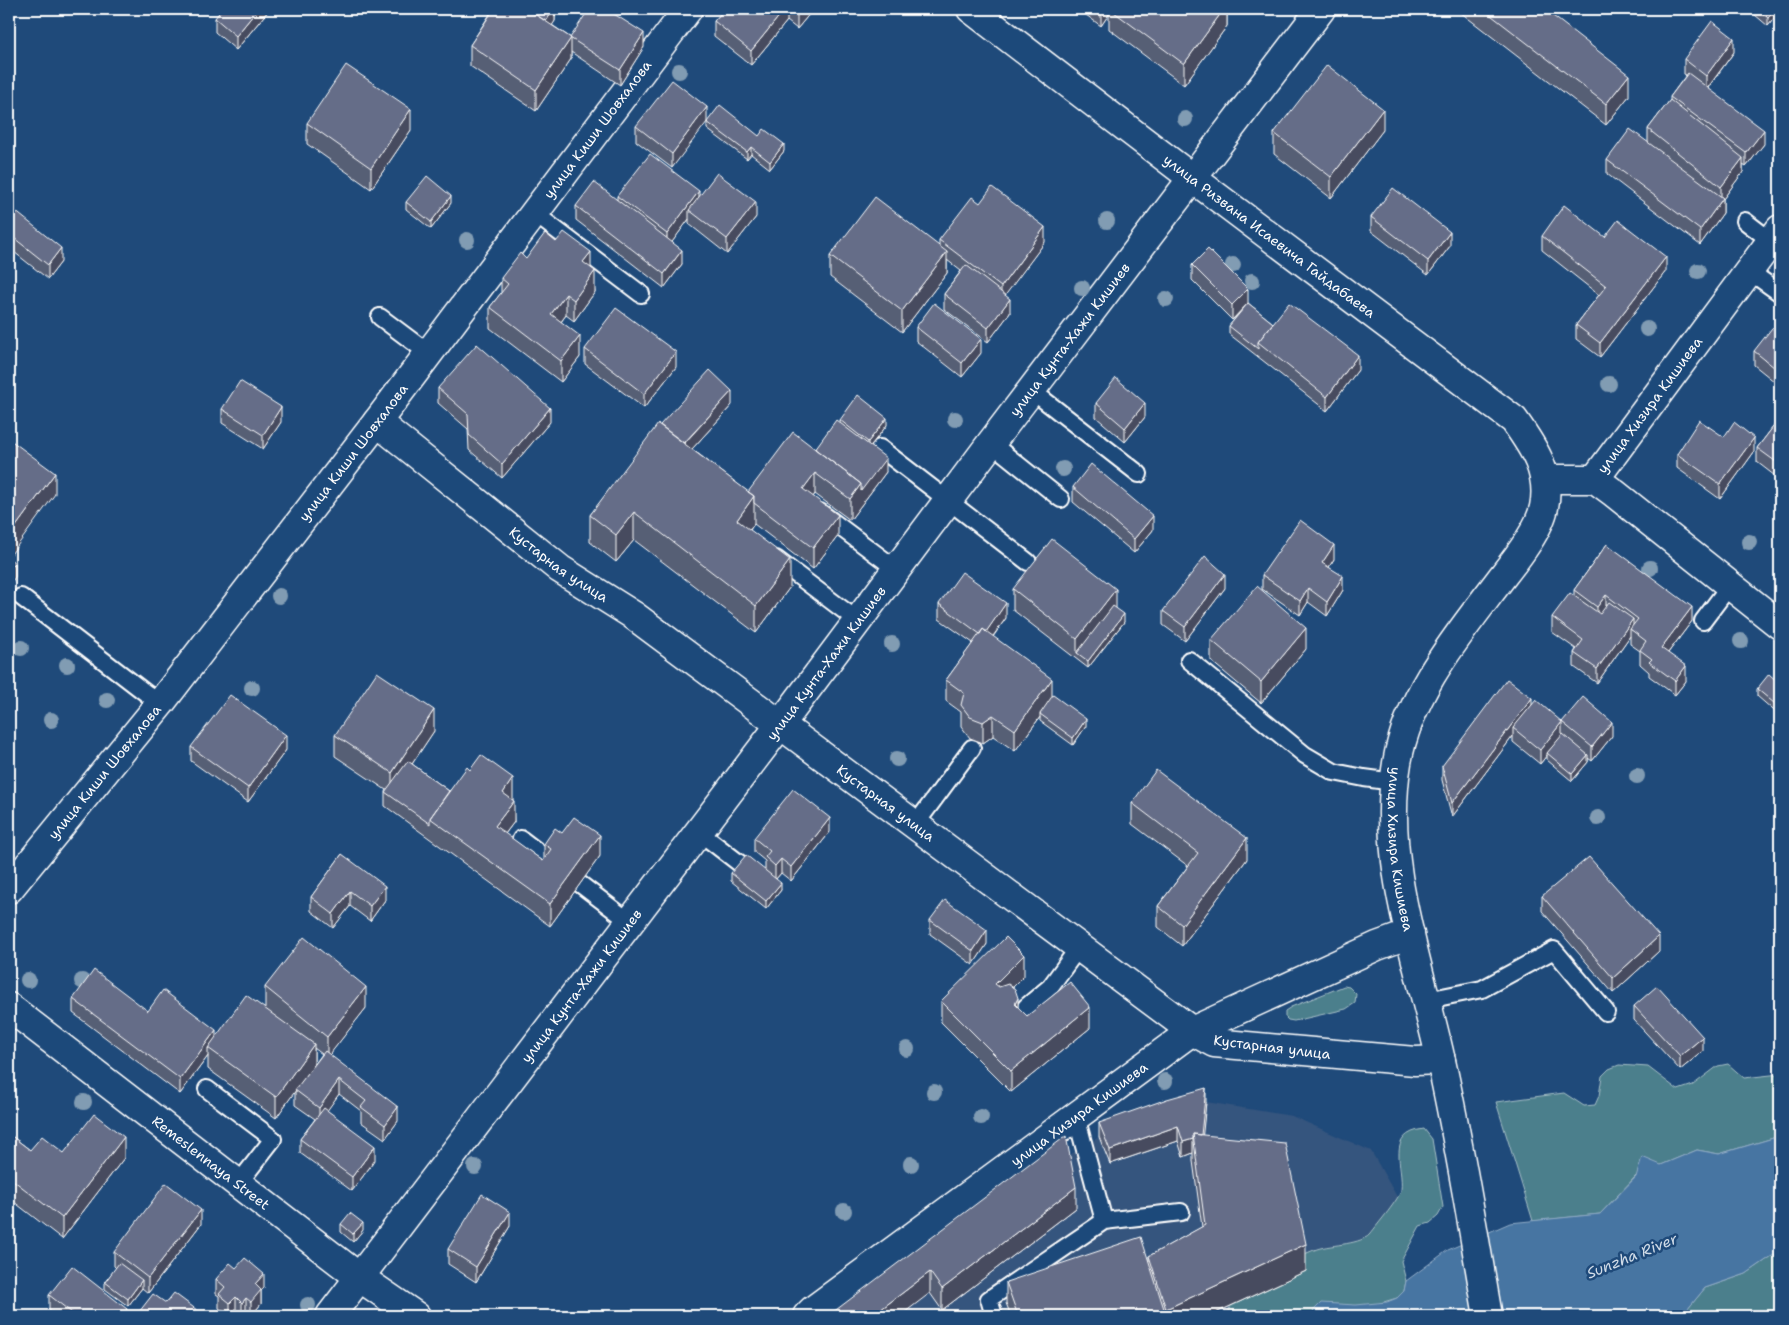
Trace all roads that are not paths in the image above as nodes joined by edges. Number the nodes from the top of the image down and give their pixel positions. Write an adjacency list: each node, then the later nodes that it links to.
1 (972, 9): 4 (street, улица Ризвана Исаевича Гайдабаева)
2 (1320, 9): 4 (street, улица Кунта-Хажи Кишиев)
3 (684, 10): 5 (street, улица Киши Шовхалова)
4 (1192, 178): 13 (street, улица Кунта-Хажи Кишиев); 18 (street, улица Ризвана Исаевича Гайдабаева)
5 (534, 213): 9 (lane); 12 (street, улица Киши Шовхалова)
6 (1745, 220): 7 (lane)
7 (1776, 235): 8 (street, улица Хизира Кишиева)
8 (1749, 271): 10 (lane); 19 (street, улица Хизира Кишиева)
9 (641, 294)
10 (1780, 294)
11 (380, 317): 12 (lane)
12 (428, 353): 14 (street, улица Киши Шовхалова)
13 (1031, 390): 15 (street, улица Кунта-Хажи Кишиев); 17 (lane)
14 (377, 422): 32 (street, улица Киши Шовхалова); 33 (street, Кустарная улица)
15 (990, 443): 20 (street, улица Кунта-Хажи Кишиев); 21 (lane)
16 (880, 448): 20 (lane)
17 (1139, 474)
18 (1546, 479): 19 (street, улица Хизира Кишиева); 35 (street, улица Хизира Кишиева)
19 (1595, 479): 26 (street)
20 (948, 499): 24 (lane); 25 (street, улица Кунта-Хажи Кишиев)
21 (1061, 499)
22 (816, 509): 25 (lane)
23 (776, 560): 28 (lane)
24 (1028, 562)
25 (896, 569): 28 (street, улица Кунта-Хажи Кишиев)
26 (1730, 585): 29 (lane); 30 (street)
27 (22, 597): 32 (lane)
28 (858, 621): 33 (street, улица Кунта-Хажи Кишиев)
29 (1703, 621)
30 (1780, 625)
31 (1189, 660): 35 (lane)
32 (160, 704): 40 (street, улица Киши Шовхалова)
33 (780, 725): 36 (street, Кустарная улица); 37 (street, улица Кунта-Хажи Кишиев)
34 (972, 748): 36 (lane)
35 (1394, 782): 42 (street, улица Хизира Кишиева)
36 (915, 825): 43 (street, Кустарная улица)
37 (698, 832): 39 (lane); 41 (street, улица Кунта-Хажи Кишиев)
38 (521, 839): 41 (lane)
39 (743, 866)
40 (9, 889)
41 (630, 922): 55 (street, улица Кунта-Хажи Кишиев)
42 (1410, 934): 44 (street); 48 (street, улица Хизира Кишиева)
43 (1079, 947): 46 (lane); 48 (street, Кустарная улица)
44 (1427, 1000): 47 (lane); 49 (street)
45 (9, 1007): 52 (street, Remeslennaya Street)
46 (1026, 1007)
47 (1606, 1012)
48 (1192, 1031): 49 (street, Кустарная улица); 51 (street, улица Хизира Кишиева)
49 (1441, 1060): 60 (street)
50 (208, 1089): 52 (lane)
51 (1076, 1116): 54 (lane); 58 (street, улица Хизира Кишиева)
52 (238, 1184): 55 (street, Remeslennaya Street)
53 (1181, 1212): 54 (lane)
54 (1104, 1221): 59 (lane)
55 (360, 1277): 56 (street, улица Кунта-Хажи Кишиев); 57 (street, Remeslennaya Street)
56 (330, 1316)
57 (416, 1316)
58 (807, 1316)
59 (994, 1316)
60 (1488, 1316)

